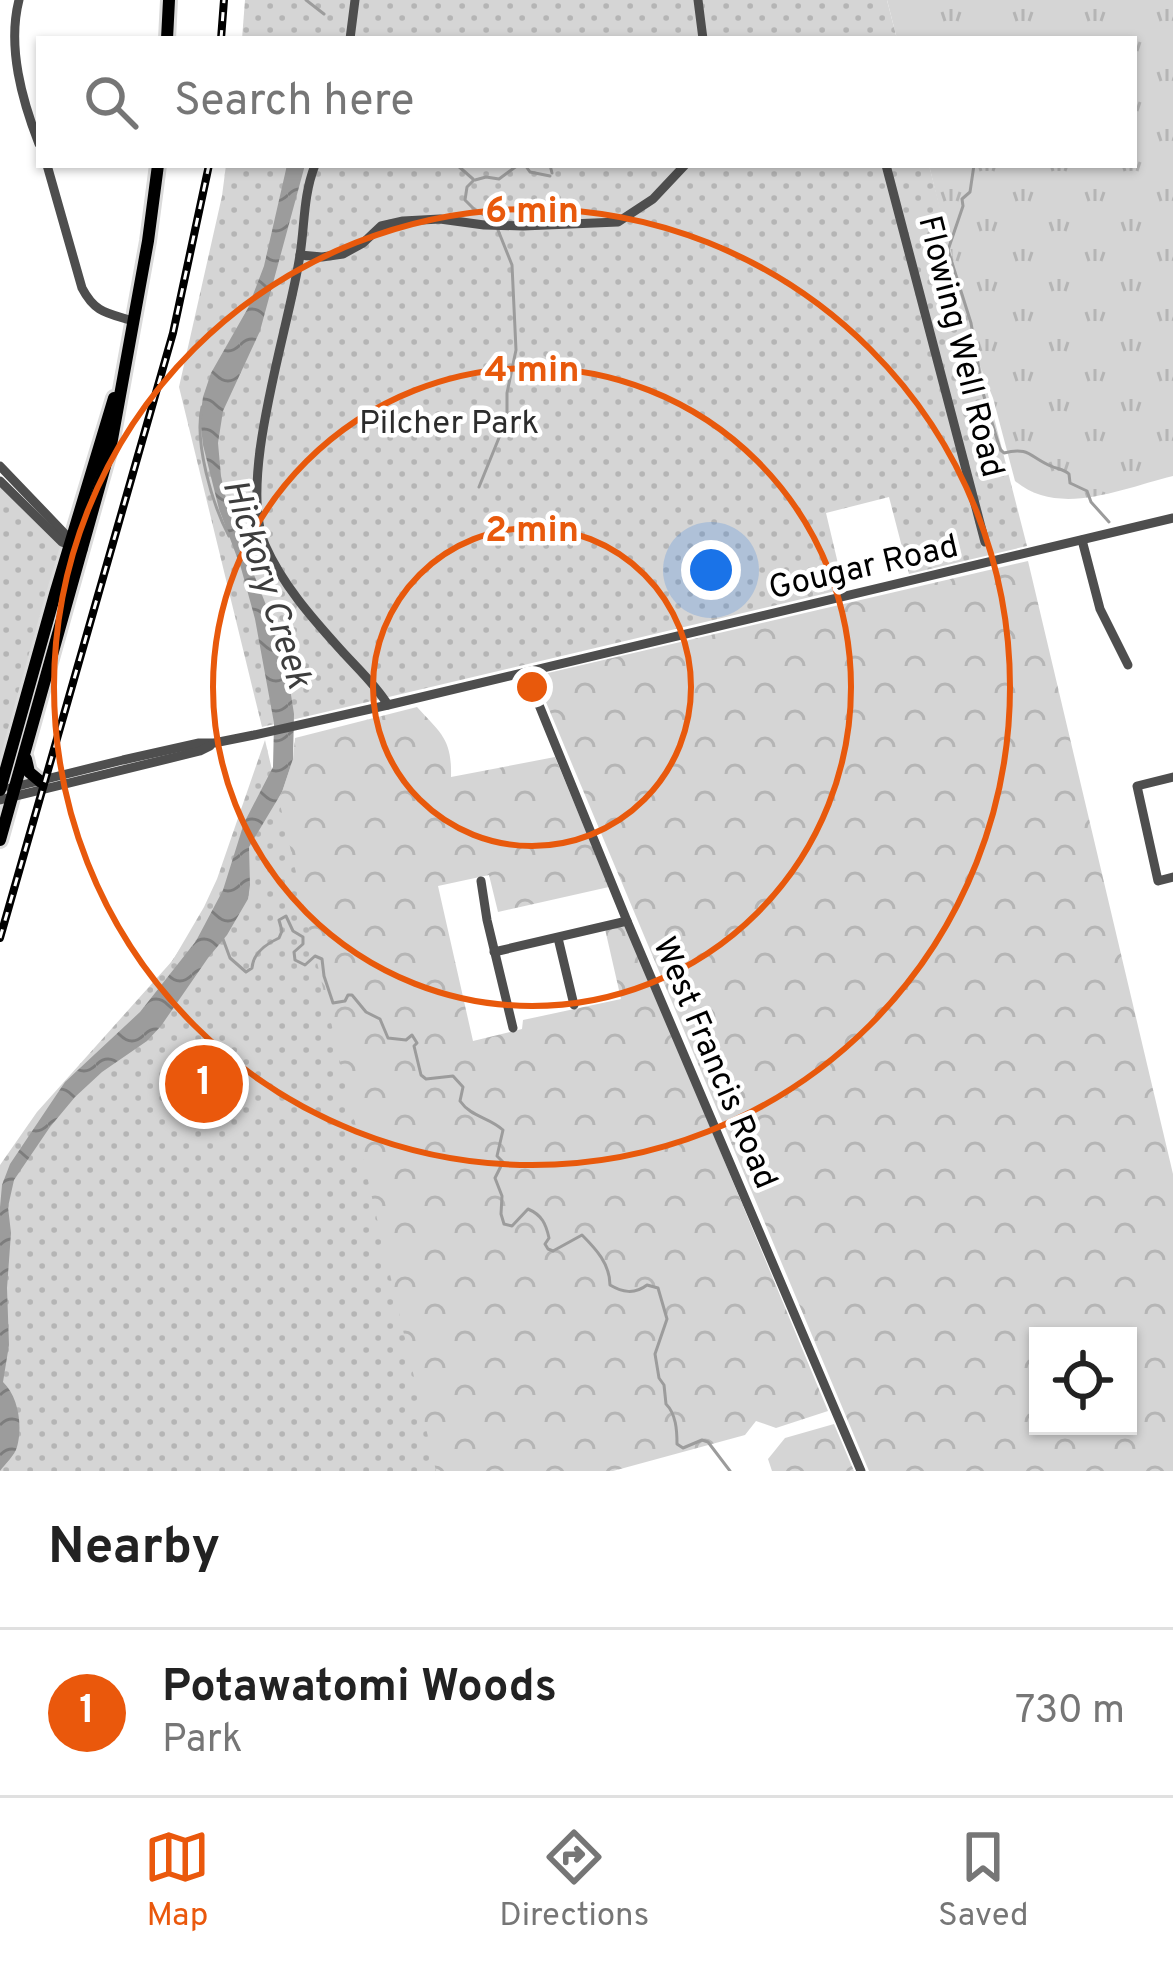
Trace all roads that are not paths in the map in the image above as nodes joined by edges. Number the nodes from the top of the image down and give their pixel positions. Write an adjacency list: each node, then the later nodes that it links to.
1 (19, 0): 5 (street)
2 (169, 0): 6 (main road)
3 (355, 0): 7 (street)
4 (698, 0): 8 (street)
5 (14, 36): 9 (street); 10 (street)
6 (167, 36)
7 (350, 36)
8 (703, 36)
9 (0, 37)
10 (36, 134)
11 (48, 168): 17 (street)
12 (158, 168): 17 (main road)
13 (314, 168): 16 (street)
14 (684, 168): 16 (street)
15 (887, 168): 22 (street, Flowing Well Road)
16 (300, 255): 26 (street)
17 (134, 321): 23 (main road)
18 (0, 466): 23 (street)
19 (0, 481): 23 (street)
20 (1173, 518): 21 (street, Gougar Road)
21 (1082, 540): 24 (street); 25 (street, Gougar Road)
22 (985, 542)
23 (77, 547): 28 (main road); 31 (main road)
24 (1128, 665)
25 (526, 673): 26 (street, Gougar Road); 35 (street, West Francis Road)
26 (388, 705): 27 (street, Gougar Road)
27 (214, 743): 30 (street, Gougar Road); 31 (street, Gougar Road)
28 (26, 749): 30 (main road); 31 (main road)
29 (1173, 777): 33 (street)
30 (41, 782): 31 (street, Gougar Road)
31 (7, 793): 32 (main road)
32 (0, 840)
33 (1173, 877)
34 (481, 881): 37 (street)
35 (627, 921): 36 (street); 40 (street, West Francis Road)
36 (558, 938): 37 (street); 38 (street)
37 (494, 952): 39 (street)
38 (574, 1005)
39 (513, 1028)
40 (861, 1471)

